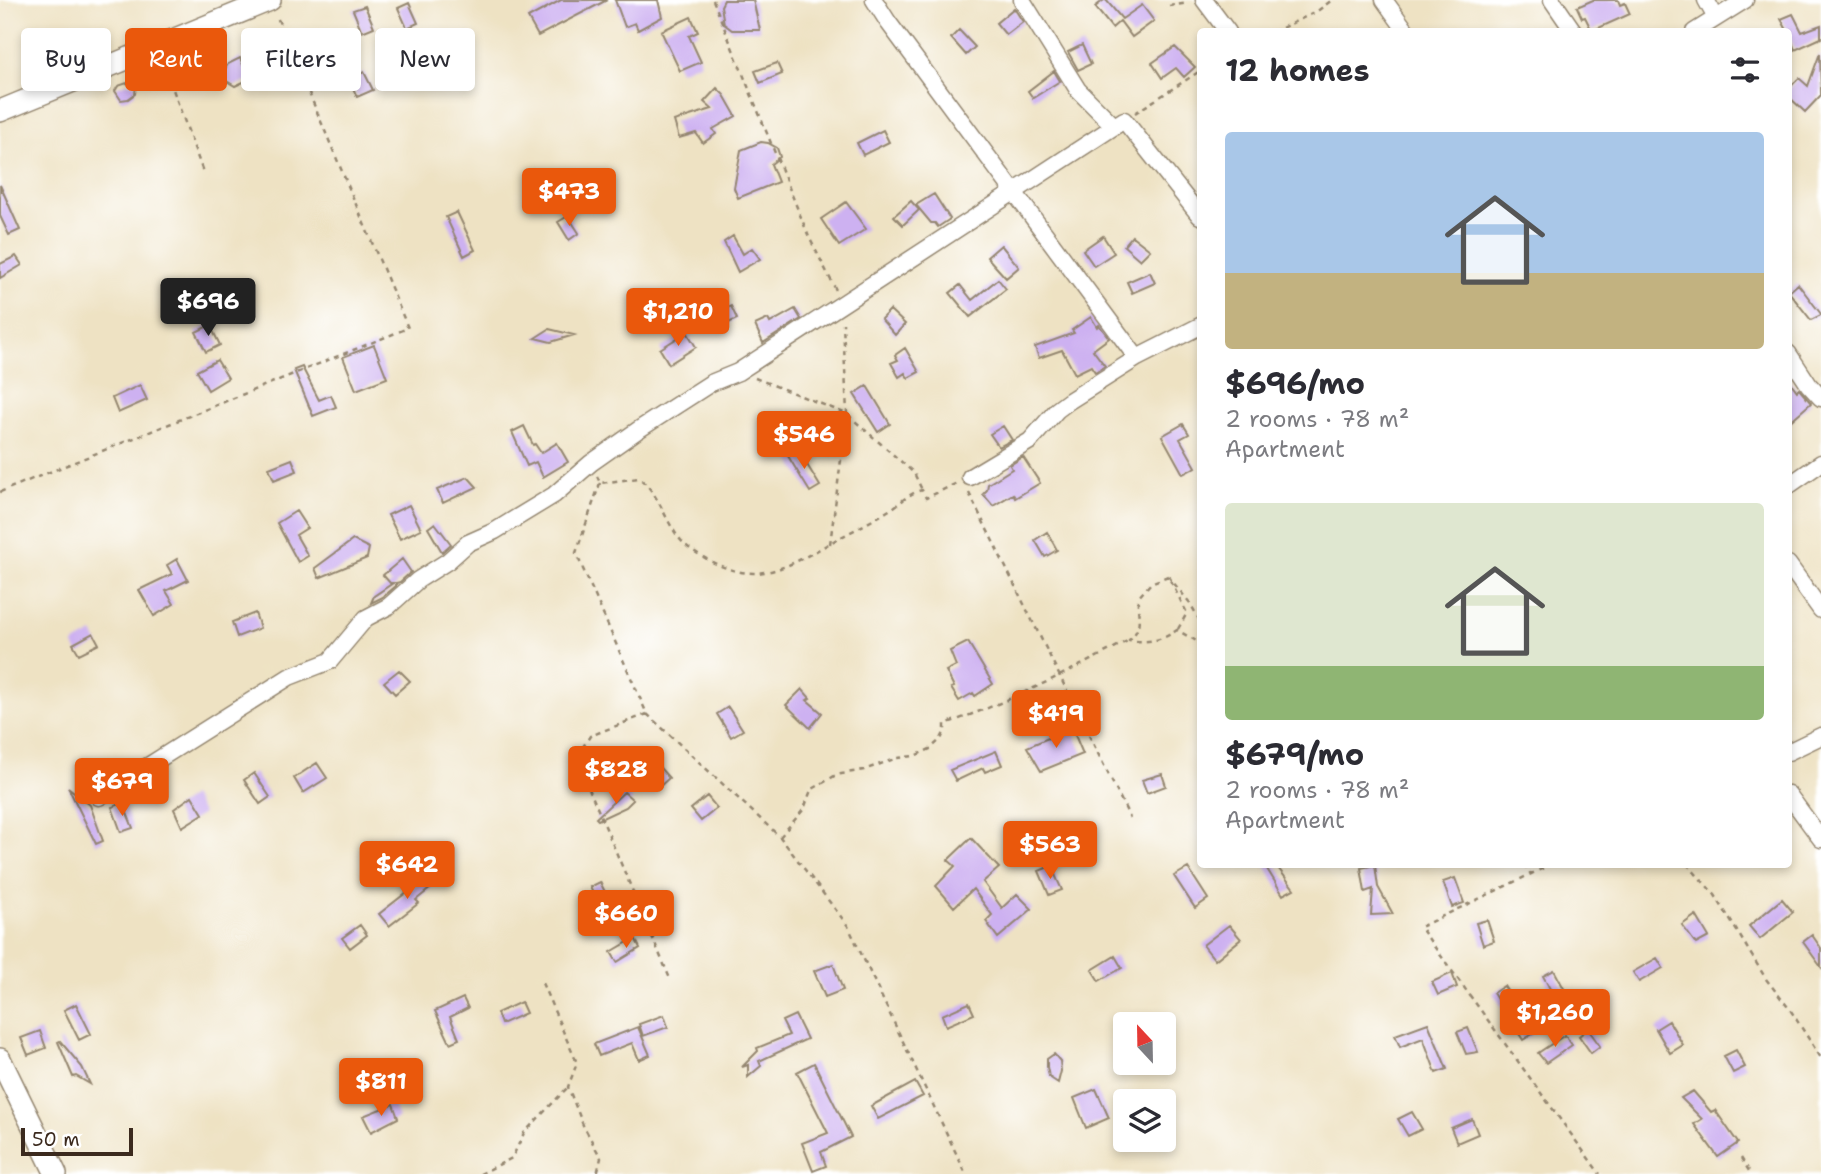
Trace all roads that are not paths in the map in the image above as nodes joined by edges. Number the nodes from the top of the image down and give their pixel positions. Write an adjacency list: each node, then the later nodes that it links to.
1 (270, 0): 14 (street)
2 (874, 0): 16 (street)
3 (1022, 0): 15 (street)
4 (1384, 0): 11 (street)
5 (1552, 0): 12 (street)
6 (1706, 0): 9 (street)
7 (1745, 0): 9 (street)
8 (1205, 1): 10 (street)
9 (1716, 18): 13 (street)
10 (1225, 28)
11 (1404, 28)
12 (1570, 28)
13 (1700, 28)
14 (0, 111)
15 (1119, 123): 16 (street); 17 (street)
16 (1014, 192): 19 (street); 29 (street)
17 (1197, 213)
18 (1197, 328): 19 (street)
19 (1137, 358): 23 (street)
20 (1792, 359): 21 (street)
21 (1821, 398)
22 (1821, 463): 24 (street)
23 (966, 479)
24 (1792, 483)
25 (1792, 570): 26 (street)
26 (1821, 610)
27 (1821, 736): 28 (street)
28 (1792, 750)
29 (99, 797)
30 (1792, 799): 31 (street)
31 (1821, 839)
32 (0, 1059): 33 (street)
33 (56, 1174)

